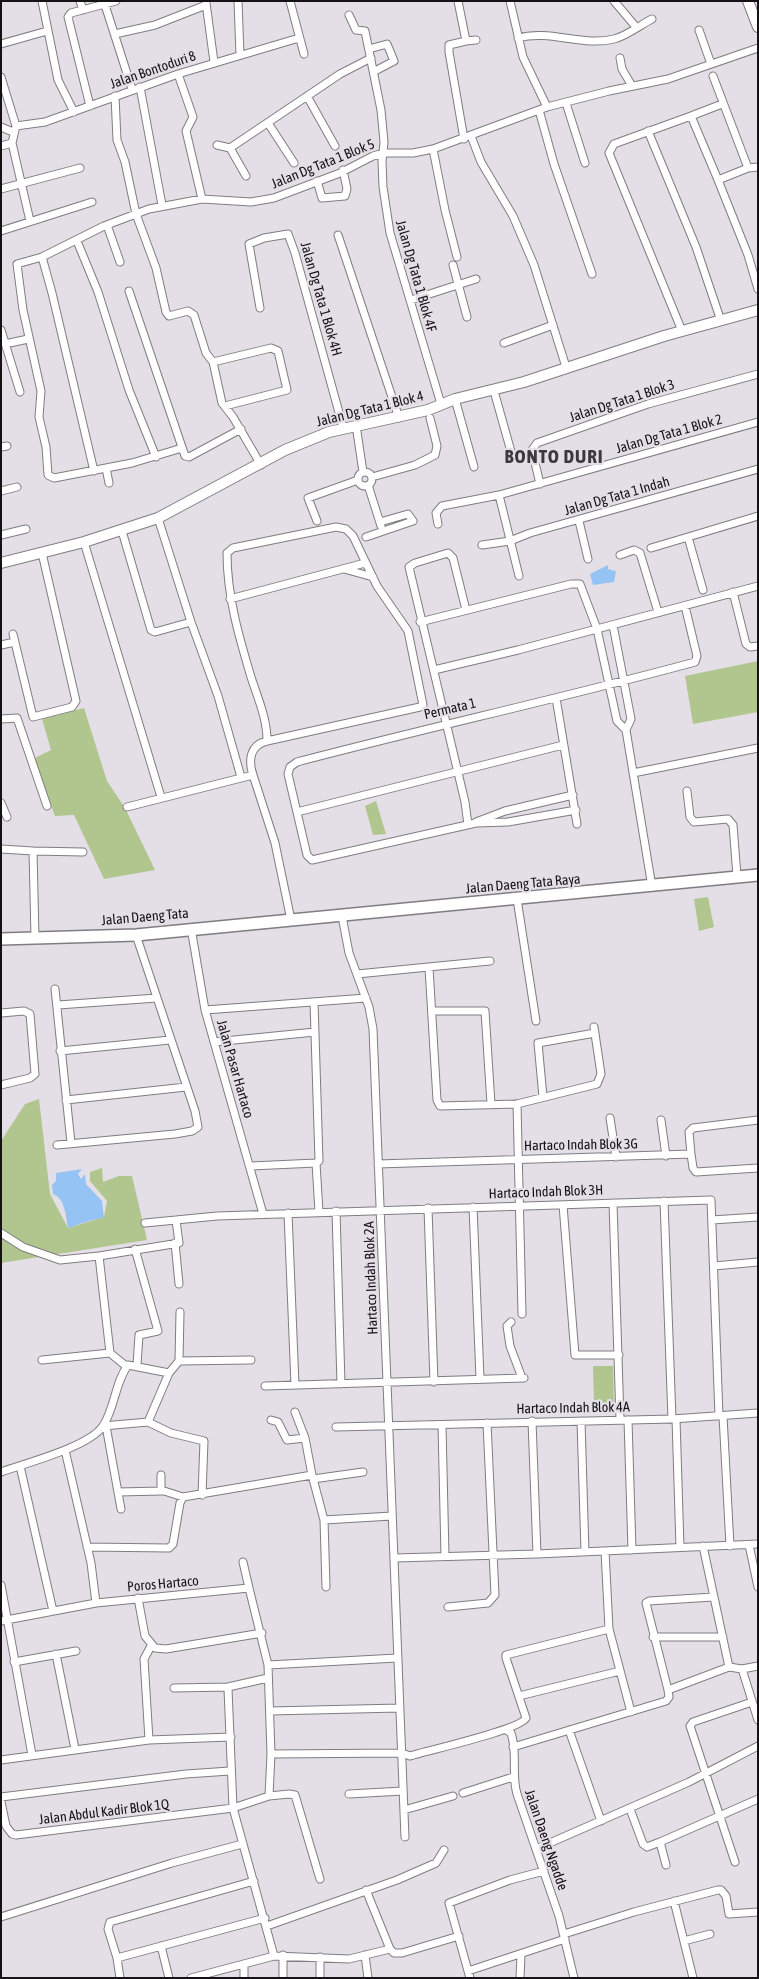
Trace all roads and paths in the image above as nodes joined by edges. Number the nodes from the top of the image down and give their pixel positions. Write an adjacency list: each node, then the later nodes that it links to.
1 (42, 1): 18 (street)
2 (80, 1): 12 (street)
3 (116, 1): 11 (street)
4 (238, 1): 28 (street)
5 (290, 1): 20 (street)
6 (458, 1): 23 (street)
7 (510, 1): 21 (street)
8 (614, 1): 15 (street)
9 (748, 1): 16 (street)
10 (206, 3): 19 (street); 31 (street)
11 (105, 5): 12 (street); 19 (street)
12 (83, 10): 43 (street)
13 (349, 15): 26 (street, Jalan Dg Tata 1 Blok 4F)
14 (652, 19): 15 (street)
15 (636, 27): 21 (street)
16 (758, 27)
17 (699, 30): 32 (street)
18 (47, 31): 24 (street); 45 (street)
19 (115, 34): 38 (street)
20 (299, 38): 27 (street); 28 (street, Jalan Bontoduri 8)
21 (518, 38): 44 (street)
22 (476, 40): 23 (street)
23 (466, 41): 51 (street)
24 (1, 44)
25 (758, 48): 32 (street, Jalan Dg Tata 1 Blok 5)
26 (369, 49): 29 (street, Jalan Dg Tata 1 Blok 4F); 33 (street)
27 (304, 54)
28 (240, 55): 31 (street, Jalan Bontoduri 8)
29 (371, 58): 33 (street, Jalan Dg Tata 1 Blok 4F); 40 (street)
30 (620, 58): 37 (street)
31 (214, 62): 34 (street, Jalan Bontoduri 8)
32 (711, 64): 37 (street, Jalan Dg Tata 1 Blok 5)
33 (374, 71): 58 (street, Jalan Dg Tata 1 Blok 4F)
34 (178, 74): 38 (street, Jalan Bontoduri 8); 70 (street)
35 (713, 76): 42 (street)
36 (1, 77): 49 (street)
37 (632, 86): 41 (street, Jalan Dg Tata 1 Blok 5)
38 (136, 88): 39 (street, Jalan Bontoduri 8); 72 (street)
39 (115, 96): 43 (street, Jalan Bontoduri 8); 73 (street)
40 (307, 96): 47 (street); 55 (street)
41 (566, 103): 44 (street, Jalan Dg Tata 1 Blok 5); 59 (street)
42 (722, 104): 46 (street); 63 (street)
43 (90, 106): 45 (street, Jalan Bontoduri 8)
44 (543, 109): 51 (street, Jalan Dg Tata 1 Blok 5); 83 (street)
45 (74, 112): 49 (street, Jalan Bontoduri 8)
46 (691, 116): 50 (street); 66 (street)
47 (268, 123): 56 (street); 60 (street)
48 (1, 127): 49 (street)
49 (15, 129): 52 (street)
50 (648, 131): 92 (street); 95 (street)
51 (468, 138): 57 (street, Jalan Dg Tata 1 Blok 5); 93 (street)
52 (12, 143): 54 (street); 68 (street)
53 (217, 145): 56 (street)
54 (1, 146)
55 (335, 146)
56 (230, 148): 65 (street)
57 (433, 149): 58 (street, Jalan Dg Tata 1 Blok 5); 80 (street)
58 (384, 153): 64 (street, Jalan Dg Tata 1 Blok 5); 88 (street, Jalan Dg Tata 1 Blok 4F)
59 (585, 162)
60 (294, 163)
61 (758, 167): 63 (street)
62 (80, 168): 68 (street)
63 (748, 168): 66 (street)
64 (343, 170): 67 (street, Jalan Dg Tata 1 Blok 5); 67 (street)
65 (246, 176)
66 (718, 180): 86 (street)
67 (317, 181): 70 (street, Jalan Dg Tata 1 Blok 5)
68 (21, 183): 69 (street); 74 (street)
69 (1, 189)
70 (202, 199): 72 (street, Jalan Dg Tata 1 Blok 5)
71 (92, 202): 74 (street)
72 (162, 205): 73 (street, Jalan Dg Tata 1 Blok 5)
73 (136, 214): 75 (street, Jalan Dg Tata 1 Blok 5); 99 (street)
74 (30, 220): 76 (street)
75 (107, 225): 78 (street, Jalan Dg Tata 1 Blok 5); 81 (street)
76 (1, 232)
77 (338, 235): 107 (street)
78 (77, 241): 79 (street, Jalan Dg Tata 1 Blok 5); 114 (street)
79 (42, 257): 96 (street, Jalan Dg Tata 1 Blok 5); 119 (street)
80 (457, 257)
81 (120, 262)
82 (453, 265): 85 (street)
83 (592, 274)
84 (476, 279): 85 (street)
85 (459, 285): 88 (street); 91 (street)
86 (758, 289)
87 (129, 292): 112 (street)
88 (411, 300): 105 (street, Jalan Dg Tata 1 Blok 4F)
89 (260, 308): 110 (street, Jalan Dg Tata 1 Blok 4H)
90 (758, 310): 92 (street, Jalan Dg Tata 1 Blok 4)
91 (467, 316)
92 (721, 321): 95 (street, Jalan Dg Tata 1 Blok 4)
93 (553, 325): 98 (street); 100 (street)
94 (1, 330): 97 (street)
95 (682, 331): 100 (street, Jalan Dg Tata 1 Blok 4)
96 (28, 338): 97 (street); 119 (street)
97 (4, 342): 103 (street)
98 (504, 343)
99 (214, 362): 106 (street); 106 (street)
100 (566, 367): 102 (street, Jalan Dg Tata 1 Blok 4)
101 (758, 374): 124 (street, Jalan Dg Tata 1 Blok 3)
102 (494, 390): 104 (street, Jalan Dg Tata 1 Blok 4); 113 (street)
103 (20, 392)
104 (455, 399): 105 (street, Jalan Dg Tata 1 Blok 4); 116 (street)
105 (441, 404): 107 (street, Jalan Dg Tata 1 Blok 4)
106 (225, 406): 111 (street)
107 (400, 418): 110 (street, Jalan Dg Tata 1 Blok 4)
108 (430, 418): 121 (street)
109 (758, 422): 124 (street, Jalan Dg Tata 1 Blok 2)
110 (348, 426): 115 (street, Jalan Dg Tata 1 Blok 4); 120 (street, Jalan Dg Tata 1 Blok 4H)
111 (240, 429): 112 (street); 115 (street)
112 (182, 448): 114 (street)
113 (512, 455)
114 (156, 457): 117 (street)
115 (261, 464): 130 (street, Jalan Dg Tata 1 Blok 4)
116 (474, 467)
117 (106, 468): 119 (street); 123 (street)
118 (758, 469): 132 (street, Jalan Dg Tata 1 Indah)
119 (94, 471)
120 (362, 472): 121 (street); 122 (street)
121 (372, 477): 125 (street)
122 (358, 480): 125 (street); 131 (street)
123 (109, 484)
124 (540, 484): 128 (street, Jalan Dg Tata 1 Blok 2)
125 (368, 485): 133 (street)
126 (16, 487): 127 (street)
127 (1, 491)
128 (499, 495): 134 (street, Jalan Dg Tata 1 Blok 2); 141 (street)
129 (758, 516): 140 (street)
130 (158, 518): 136 (street, Jalan Dg Tata 1 Blok 4); 160 (street)
131 (316, 521)
132 (579, 521): 141 (street, Jalan Dg Tata 1 Indah); 147 (street)
133 (380, 522): 137 (street); 137 (street)
134 (438, 524)
135 (26, 529): 138 (street)
136 (122, 531): 142 (street, Jalan Dg Tata 1 Blok 4); 160 (street)
137 (383, 531): 139 (street)
138 (1, 535)
139 (366, 537)
140 (688, 538): 144 (street); 154 (street)
141 (510, 541): 143 (street, Jalan Dg Tata 1 Indah); 151 (street)
142 (84, 542): 145 (street, Jalan Dg Tata 1 Blok 4); 182 (street)
143 (482, 546)
144 (651, 548)
145 (42, 553): 148 (street, Jalan Dg Tata 1 Blok 4); 164 (street)
146 (620, 555): 159 (street)
147 (588, 560)
148 (1, 563)
149 (365, 563): 150 (street); 152 (street); 156 (street)
150 (344, 568): 152 (street); 156 (street)
151 (519, 576)
152 (373, 577): 173 (street)
153 (758, 586): 155 (street)
154 (703, 590)
155 (733, 592): 157 (street); 165 (street)
156 (230, 600): 173 (street)
157 (686, 606): 159 (street); 167 (street, Permata 1)
158 (466, 610): 161 (street); 161 (street); 163 (street)
159 (658, 612): 162 (street)
160 (191, 622): 179 (street)
161 (420, 622): 166 (street)
162 (613, 625): 163 (street); 167 (street)
163 (597, 629): 166 (street); 168 (street)
164 (1, 645)
165 (758, 646)
166 (434, 670): 171 (street)
167 (625, 681): 168 (street, Permata 1); 172 (street)
168 (610, 684): 169 (street, Permata 1); 172 (street)
169 (556, 698): 171 (street, Permata 1); 174 (street)
170 (1, 719): 184 (street)
171 (445, 723): 176 (street); 187 (street, Permata 1)
172 (626, 730): 177 (street)
173 (267, 741): 178 (street)
174 (563, 744): 176 (street); 181 (street)
175 (758, 748): 177 (street)
176 (458, 772): 187 (street); 189 (street)
177 (633, 773): 196 (street)
178 (253, 775): 179 (street); 199 (street)
179 (241, 777): 182 (street)
180 (687, 791): 195 (street)
181 (573, 795): 186 (street); 189 (street)
182 (161, 797): 185 (street)
183 (1, 803): 188 (street)
184 (46, 806)
185 (128, 807)
186 (576, 810): 189 (street); 190 (street)
187 (297, 812): 189 (street)
188 (7, 817)
189 (470, 824)
190 (577, 824)
191 (1, 849): 192 (street)
192 (33, 851): 193 (street); 202 (street)
193 (83, 852)
194 (758, 875): 195 (main road, Jalan Daeng Tata Raya)
195 (737, 876): 196 (main road, Jalan Daeng Tata Raya)
196 (652, 887): 197 (main road, Jalan Daeng Tata Raya)
197 (517, 899): 198 (main road, Jalan Daeng Tata Raya); 215 (street)
198 (342, 916): 199 (main road, Jalan Daeng Tata Raya); 206 (street, Hartaco Indah Blok 2A)
199 (291, 920): 200 (main road, Jalan Daeng Tata)
200 (191, 928): 201 (main road, Jalan Daeng Tata); 212 (street, Jalan Pasar Hartaco)
201 (136, 935): 202 (main road, Jalan Daeng Tata); 208 (street)
202 (35, 938): 203 (main road, Jalan Daeng Tata)
203 (1, 939)
204 (490, 961): 205 (street)
205 (429, 968): 206 (street); 213 (street)
206 (357, 974): 209 (street, Hartaco Indah Blok 2A)
207 (55, 989): 211 (street)
208 (157, 998): 211 (street); 217 (street)
209 (366, 998): 210 (street); 236 (street, Hartaco Indah Blok 2A)
210 (314, 1002): 212 (street); 216 (street)
211 (58, 1006): 219 (street)
212 (204, 1010): 218 (street, Jalan Pasar Hartaco)
213 (433, 1011): 224 (street); 224 (street)
214 (1, 1013): 220 (street)
215 (536, 1021)
216 (315, 1032): 218 (street); 235 (street)
217 (170, 1040): 219 (street); 221 (street)
218 (214, 1042): 237 (street, Jalan Pasar Hartaco)
219 (60, 1051): 223 (street)
220 (1, 1085)
221 (186, 1087): 223 (street); 229 (street)
222 (543, 1097): 222 (street); 225 (street)
223 (66, 1100): 229 (street)
224 (491, 1104): 225 (street)
225 (517, 1104): 234 (street)
226 (610, 1118): 233 (street)
227 (661, 1120): 232 (street)
228 (758, 1120): 231 (street)
229 (71, 1143): 230 (street)
230 (57, 1145)
231 (692, 1154): 232 (street, Hartaco Indah Blok 3G); 238 (street)
232 (666, 1156): 233 (street, Hartaco Indah Blok 3G)
233 (616, 1157): 234 (street, Hartaco Indah Blok 3G)
234 (517, 1159): 236 (street, Hartaco Indah Blok 3G); 242 (street)
235 (316, 1163): 237 (street); 247 (street)
236 (378, 1164): 245 (street, Hartaco Indah Blok 2A)
237 (251, 1166): 248 (street, Jalan Pasar Hartaco)
238 (758, 1168)
239 (664, 1201): 240 (street, Hartaco Indah Blok 3H); 252 (street, Hartaco Indah Blok 3H); 281 (street)
240 (613, 1203): 241 (street, Hartaco Indah Blok 3H); 265 (street)
241 (563, 1205): 242 (street, Hartaco Indah Blok 3H); 265 (street)
242 (518, 1206): 243 (street, Hartaco Indah Blok 3H); 262 (street)
243 (473, 1207): 244 (street, Hartaco Indah Blok 3H); 272 (street)
244 (428, 1208): 245 (street, Hartaco Indah Blok 3H); 274 (street)
245 (381, 1209): 246 (street, Hartaco Indah Blok 3H); 273 (street, Hartaco Indah Blok 2A)
246 (336, 1211): 247 (street, Hartaco Indah Blok 3H); 275 (street)
247 (319, 1212): 249 (street, Hartaco Indah Blok 3H)
248 (262, 1214): 249 (street, Hartaco Indah Blok 3H); 251 (street, Hartaco Indah Blok 3H)
249 (288, 1214): 276 (street)
250 (758, 1217): 252 (street)
251 (176, 1220): 253 (street, Hartaco Indah Blok 3H); 255 (street)
252 (712, 1220): 259 (street)
253 (144, 1223)
254 (1, 1233): 257 (street)
255 (175, 1243): 256 (street); 260 (street)
256 (135, 1249): 257 (street); 269 (street)
257 (99, 1256): 264 (street)
258 (758, 1262): 259 (street)
259 (714, 1266): 280 (street)
260 (179, 1284)
261 (180, 1312): 268 (street)
262 (522, 1314)
263 (511, 1322): 272 (street)
264 (110, 1353): 266 (street); 270 (street)
265 (619, 1355): 283 (street)
266 (42, 1360)
267 (251, 1360): 268 (street)
268 (180, 1361): 271 (street)
269 (137, 1365): 270 (street); 271 (street)
270 (126, 1366): 289 (street)
271 (169, 1373): 287 (street)
272 (480, 1378): 274 (street)
273 (388, 1382): 274 (street); 275 (street); 292 (street, Hartaco Indah Blok 2A)
274 (434, 1382)
275 (341, 1384): 276 (street)
276 (295, 1385): 277 (street)
277 (265, 1386)
278 (295, 1412): 293 (street)
279 (758, 1413): 280 (street, Hartaco Indah Blok 4A)
280 (721, 1416): 281 (street, Hartaco Indah Blok 4A); 309 (street)
281 (674, 1419): 284 (street, Hartaco Indah Blok 4A); 312 (street)
282 (271, 1420): 293 (street)
283 (620, 1420): 284 (street, Hartaco Indah Blok 4A); 286 (street, Hartaco Indah Blok 4A)
284 (628, 1420): 313 (street)
285 (532, 1421): 286 (street, Hartaco Indah Blok 4A); 288 (street, Hartaco Indah Blok 4A); 316 (street)
286 (580, 1421): 315 (street)
287 (148, 1422): 289 (street); 302 (street)
288 (487, 1423): 290 (street, Hartaco Indah Blok 4A); 317 (street)
289 (104, 1426): 294 (street); 301 (street)
290 (442, 1426): 292 (street, Hartaco Indah Blok 4A); 318 (street)
291 (336, 1427): 292 (street, Hartaco Indah Blok 4A)
292 (390, 1427): 305 (street, Hartaco Indah Blok 2A)
293 (305, 1438): 299 (street)
294 (64, 1450): 295 (street); 311 (street)
295 (20, 1466): 296 (street); 329 (street)
296 (1, 1472)
297 (363, 1472): 299 (street)
298 (161, 1475): 300 (street)
299 (313, 1477): 302 (street); 306 (street)
300 (162, 1491): 301 (street); 303 (street)
301 (118, 1492): 304 (street)
302 (202, 1495): 303 (street)
303 (183, 1497): 311 (street)
304 (121, 1509)
305 (392, 1516): 306 (street); 319 (street, Hartaco Indah Blok 2A)
306 (324, 1520): 322 (street)
307 (758, 1544): 310 (street)
308 (703, 1546): 309 (street); 312 (street); 325 (street)
309 (730, 1546): 310 (street)
310 (749, 1546): 323 (street)
311 (87, 1547): 327 (street)
312 (680, 1547): 313 (street)
313 (632, 1550): 314 (street)
314 (605, 1551): 315 (street); 331 (street)
315 (585, 1552): 316 (street)
316 (537, 1554): 317 (street)
317 (492, 1555): 318 (street); 328 (street)
318 (445, 1556): 319 (street)
319 (395, 1558): 338 (street, Hartaco Indah Blok 2A)
320 (243, 1562): 324 (street)
321 (1, 1585): 330 (street)
322 (326, 1587)
323 (758, 1587)
324 (249, 1588): 326 (street, Poros Hartaco); 332 (street)
325 (713, 1596): 333 (street); 334 (street)
326 (138, 1598): 327 (street, Poros Hartaco); 335 (street)
327 (96, 1603): 329 (street, Poros Hartaco)
328 (448, 1607)
329 (53, 1611): 330 (street, Poros Hartaco)
330 (4, 1620): 339 (street)
331 (609, 1629): 344 (street); 349 (street)
332 (262, 1633): 335 (street); 340 (street)
333 (653, 1637): 334 (street); 348 (street)
334 (723, 1637): 342 (street)
335 (151, 1646): 358 (street)
336 (76, 1651): 337 (street)
337 (56, 1654): 339 (street); 361 (street)
338 (397, 1658): 340 (street); 351 (street, Hartaco Indah Blok 2A)
339 (14, 1662): 364 (street)
340 (268, 1665): 345 (street)
341 (758, 1666): 343 (street)
342 (729, 1667): 343 (street); 348 (street)
343 (742, 1668): 350 (street)
344 (620, 1671): 349 (street); 353 (street)
345 (268, 1678): 346 (street); 352 (street)
346 (228, 1687): 347 (street); 357 (street)
347 (174, 1688)
348 (668, 1690): 353 (street)
349 (519, 1696): 355 (street)
350 (752, 1702): 354 (street); 367 (street)
351 (400, 1708): 352 (street); 362 (street, Hartaco Indah Blok 2A)
352 (270, 1711): 363 (street)
353 (632, 1712): 356 (street)
354 (758, 1720)
355 (506, 1730): 360 (street, Jalan Daeng Ngadde); 362 (street)
356 (569, 1730): 360 (street); 381 (street)
357 (230, 1737): 358 (street); 366 (street)
358 (149, 1740): 361 (street)
359 (758, 1746): 367 (street)
360 (513, 1747): 368 (street, Jalan Daeng Ngadde)
361 (75, 1749): 364 (street)
362 (402, 1753): 363 (street); 369 (street, Hartaco Indah Blok 2A)
363 (271, 1754): 372 (street)
364 (32, 1755): 365 (street)
365 (1, 1760)
366 (230, 1771): 374 (street); 377 (street)
367 (705, 1774): 378 (street); 380 (street)
368 (513, 1777): 370 (street); 385 (street, Jalan Daeng Ngadde)
369 (403, 1791): 371 (street); 379 (street, Hartaco Indah Blok 2A)
370 (463, 1793)
371 (350, 1794)
372 (269, 1796): 377 (street, Jalan Abdul Kadir Blok 1Q); 390 (street, Jalan Abdul Kadir Blok 1Q)
373 (453, 1796): 379 (street)
374 (1, 1797)
375 (758, 1798): 380 (street)
376 (1, 1802): 377 (street, Jalan Abdul Kadir Blok 1Q)
377 (233, 1808): 384 (street)
378 (630, 1809): 381 (street); 383 (street)
379 (404, 1810): 382 (street, Hartaco Indah Blok 2A)
380 (719, 1816): 383 (street); 387 (street)
381 (601, 1821): 385 (street)
382 (405, 1837)
383 (660, 1842): 388 (street)
384 (242, 1844): 391 (street); 395 (street)
385 (536, 1849): 389 (street, Jalan Daeng Ngadde)
386 (444, 1850): 392 (street)
387 (735, 1862)
388 (666, 1865)
389 (544, 1872): 399 (street); 400 (street, Jalan Daeng Ngadde)
390 (320, 1879)
391 (254, 1881): 396 (street); 409 (street)
392 (366, 1890): 397 (street); 403 (street)
393 (674, 1901): 394 (street); 400 (street); 401 (street)
394 (758, 1912)
395 (1, 1917)
396 (265, 1918): 397 (street); 402 (street)
397 (268, 1926): 407 (street)
398 (710, 1934): 401 (street)
399 (459, 1936): 403 (street); 411 (street)
400 (565, 1936): 406 (street); 421 (street, Jalan Daeng Ngadde)
401 (684, 1941): 422 (street)
402 (161, 1946): 409 (street); 414 (street)
403 (390, 1949): 405 (street)
404 (283, 1955): 407 (street); 408 (street); 417 (street)
405 (365, 1955): 408 (street); 419 (street)
406 (520, 1955): 411 (street); 420 (street)
407 (274, 1956): 410 (street)
408 (320, 1957): 418 (street)
409 (117, 1958): 413 (street)
410 (244, 1964): 412 (street); 416 (street)
411 (469, 1974)
412 (205, 1976): 415 (street)
413 (120, 1978)
414 (169, 1978)
415 (191, 1978)
416 (244, 1978)
417 (283, 1978)
418 (320, 1978)
419 (368, 1978)
420 (520, 1978)
421 (574, 1978)
422 (693, 1978)

